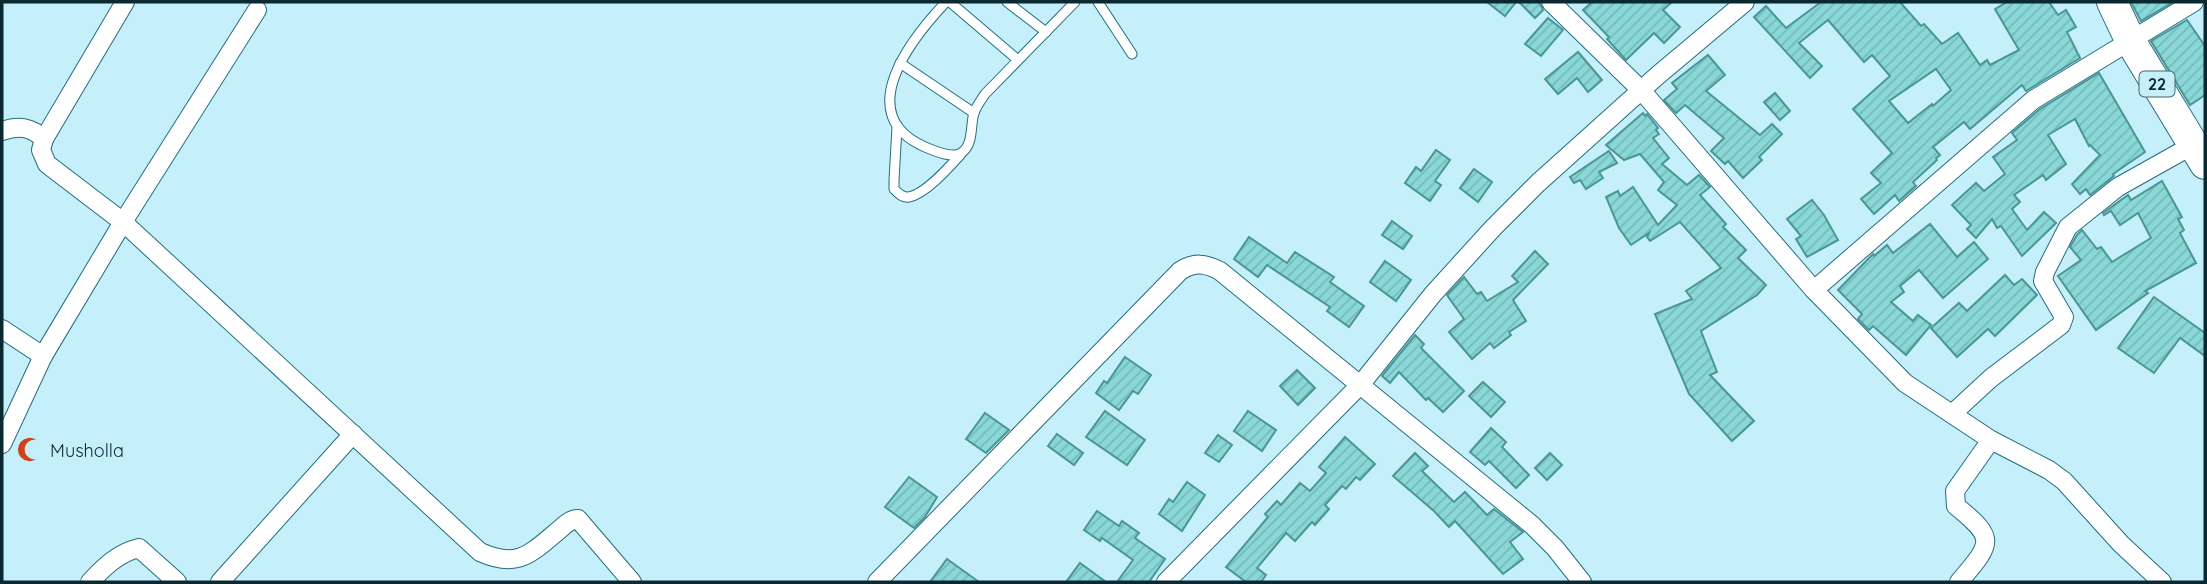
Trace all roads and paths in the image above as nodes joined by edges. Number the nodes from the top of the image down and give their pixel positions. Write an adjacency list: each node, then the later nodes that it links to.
1 (125, 2): 20 (street)
2 (948, 2): 14 (lane); 15 (lane)
3 (1007, 2): 11 (lane)
4 (1075, 2): 11 (lane)
5 (1098, 2): 13 (lane)
6 (1550, 2): 16 (street)
7 (1745, 2): 16 (street)
8 (2112, 2): 12 (highway, 22)
9 (2194, 2): 12 (street)
10 (257, 10): 23 (street)
11 (1046, 32): 14 (lane)
12 (2131, 42): 22 (highway, 22); 24 (street)
13 (1132, 54)
14 (1018, 60): 17 (lane)
15 (900, 63): 17 (lane); 18 (lane)
16 (1641, 90): 24 (street); 27 (street)
17 (974, 113): 21 (lane)
18 (897, 127): 21 (lane); 21 (lane)
19 (2, 131): 20 (street)
20 (44, 139): 23 (street)
21 (961, 154)
22 (2199, 155): 28 (street)
23 (123, 222): 26 (street); 29 (street)
24 (1814, 290): 28 (street)
25 (2, 329): 26 (street)
26 (43, 356): 31 (street)
27 (1361, 384): 36 (street); 37 (street); 38 (street)
28 (1952, 414): 30 (street)
29 (353, 434): 34 (street); 35 (street)
30 (1991, 440): 39 (street); 40 (street)
31 (2, 444)
32 (90, 582): 33 (street)
33 (177, 582)
34 (220, 582)
35 (632, 582)
36 (877, 582)
37 (1166, 582)
38 (1582, 582)
39 (1959, 582)
40 (2162, 582)

